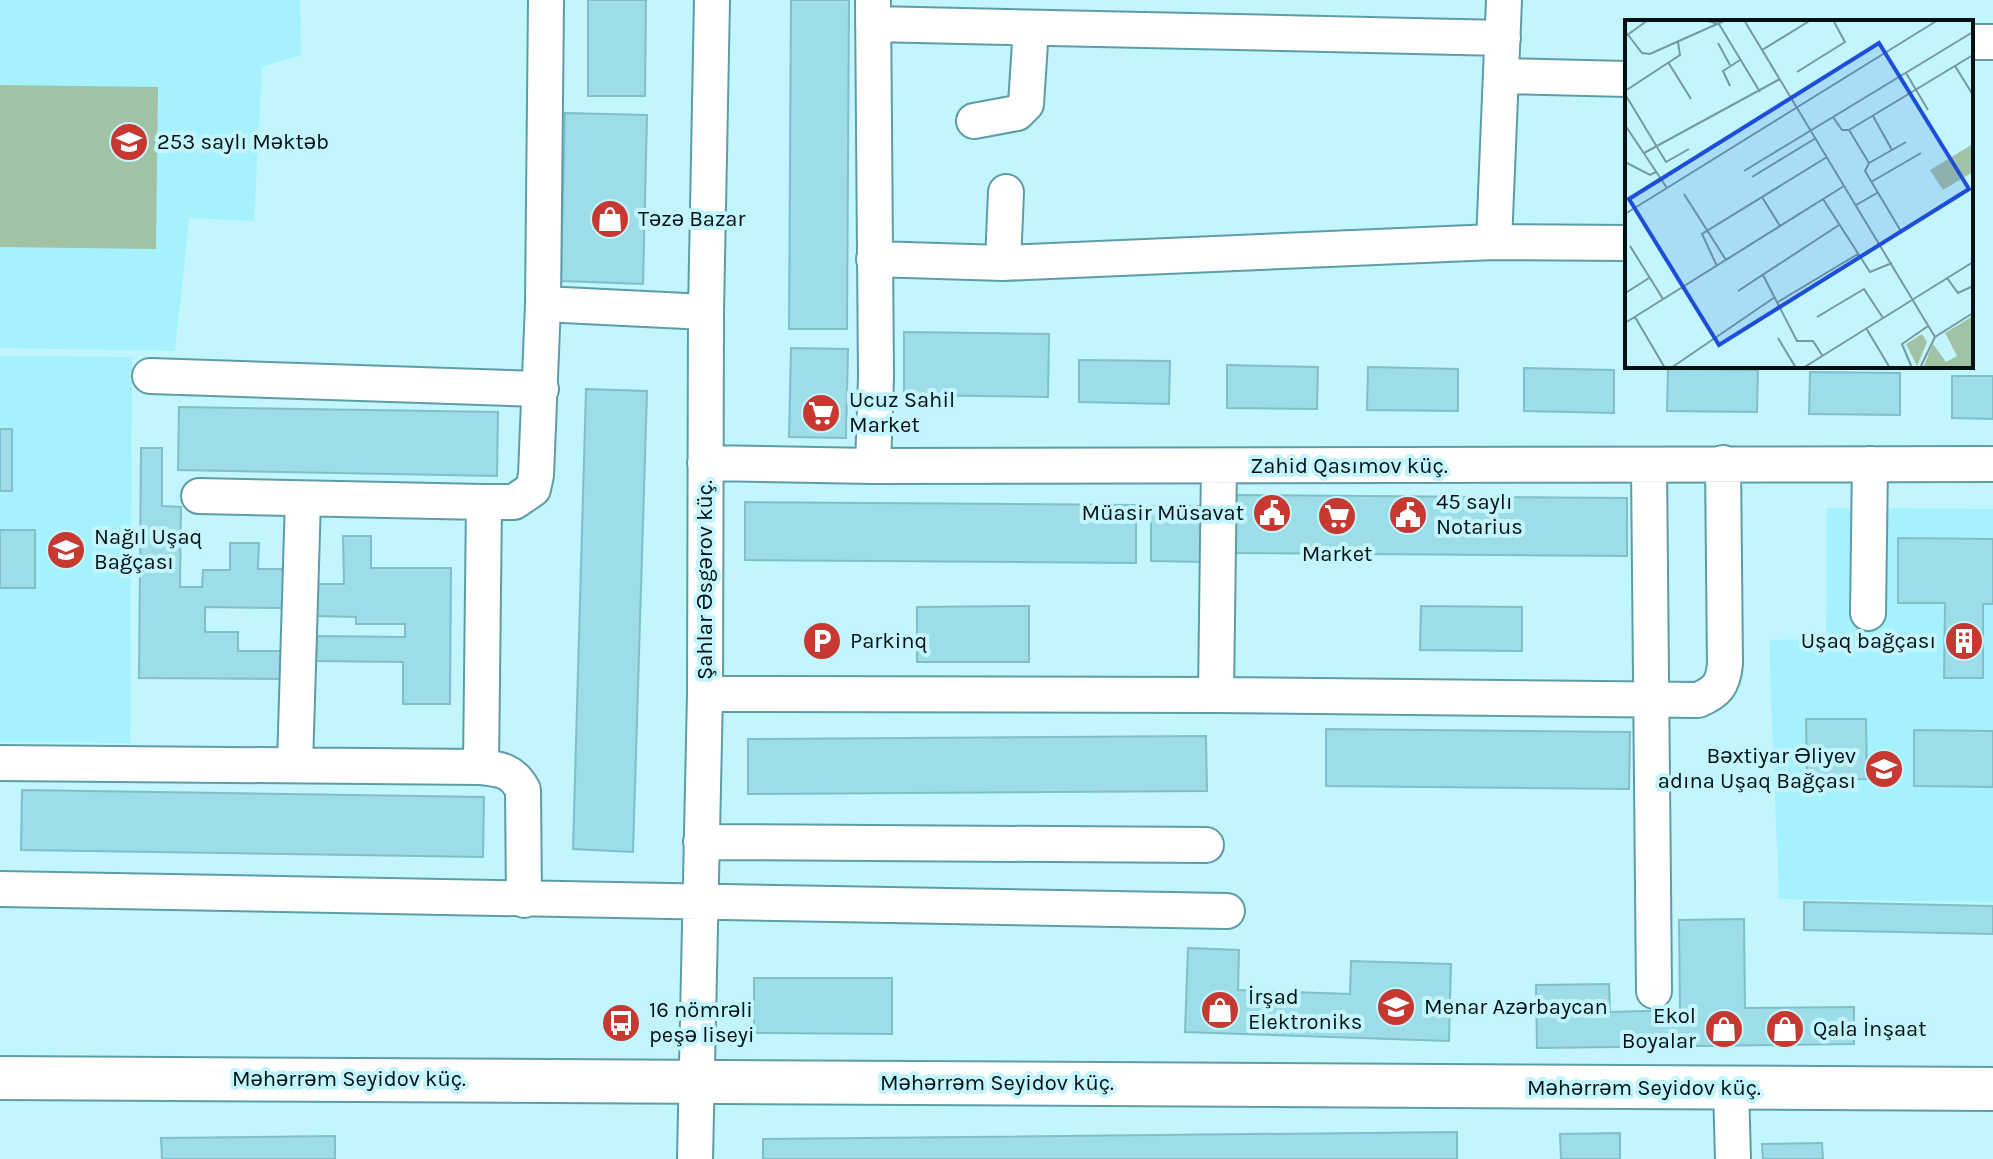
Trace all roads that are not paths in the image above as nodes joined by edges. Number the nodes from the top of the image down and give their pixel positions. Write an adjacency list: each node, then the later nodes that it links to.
1 (546, 0): 15 (street)
2 (712, 0): 16 (street, Şahlar Əsgərov küç.)
3 (1504, 0): 6 (street)
4 (873, 12): 5 (street); 13 (street)
5 (1031, 28): 6 (street); 9 (street)
6 (1503, 38): 7 (street)
7 (1502, 76): 8 (street); 11 (street)
8 (1625, 79)
9 (974, 121)
10 (1006, 192): 14 (street)
11 (1494, 242): 12 (street); 14 (street)
12 (1625, 243)
13 (874, 259): 14 (street); 24 (street)
14 (1003, 263)
15 (543, 304): 16 (street); 18 (street)
16 (706, 312): 19 (street, Şahlar Əsgərov küç.)
17 (150, 376): 18 (street)
18 (541, 389): 28 (street)
19 (705, 463): 24 (street, Zahid Qasımov küç.); 30 (street, Şahlar Əsgərov küç.)
20 (1723, 463): 21 (street, Zahid Qasımov küç.); 23 (street, Zahid Qasımov küç.); 32 (street)
21 (1870, 464): 22 (street, Zahid Qasımov küç.); 29 (street)
22 (1993, 464)
23 (1649, 465): 25 (street, Zahid Qasımov küç.); 32 (street)
24 (873, 466): 25 (street, Zahid Qasımov küç.)
25 (1219, 466): 31 (street)
26 (199, 496): 27 (street)
27 (303, 499): 28 (street); 34 (street)
28 (484, 502): 35 (street)
29 (1868, 613)
30 (705, 694): 31 (street); 36 (street, Şahlar Əsgərov küç.)
31 (1216, 695): 32 (street)
32 (1650, 699): 42 (street)
33 (0, 763): 34 (street)
34 (295, 765): 35 (street)
35 (481, 767): 39 (street)
36 (701, 842): 37 (street); 40 (street, Şahlar Əsgərov küç.)
37 (1206, 845)
38 (0, 889): 39 (street)
39 (524, 900): 40 (street)
40 (700, 902): 41 (street); 44 (street, Şahlar Əsgərov küç.)
41 (1227, 911)
42 (1654, 991)
43 (0, 1078): 44 (main road, Məhərrəm Seyidov küç.)
44 (697, 1080): 45 (main road, Məhərrəm Seyidov küç.); 47 (street, Şahlar Əsgərov küç.)
45 (1731, 1088): 46 (main road, Məhərrəm Seyidov küç.); 48 (street)
46 (1993, 1089)
47 (695, 1159)
48 (1733, 1159)

